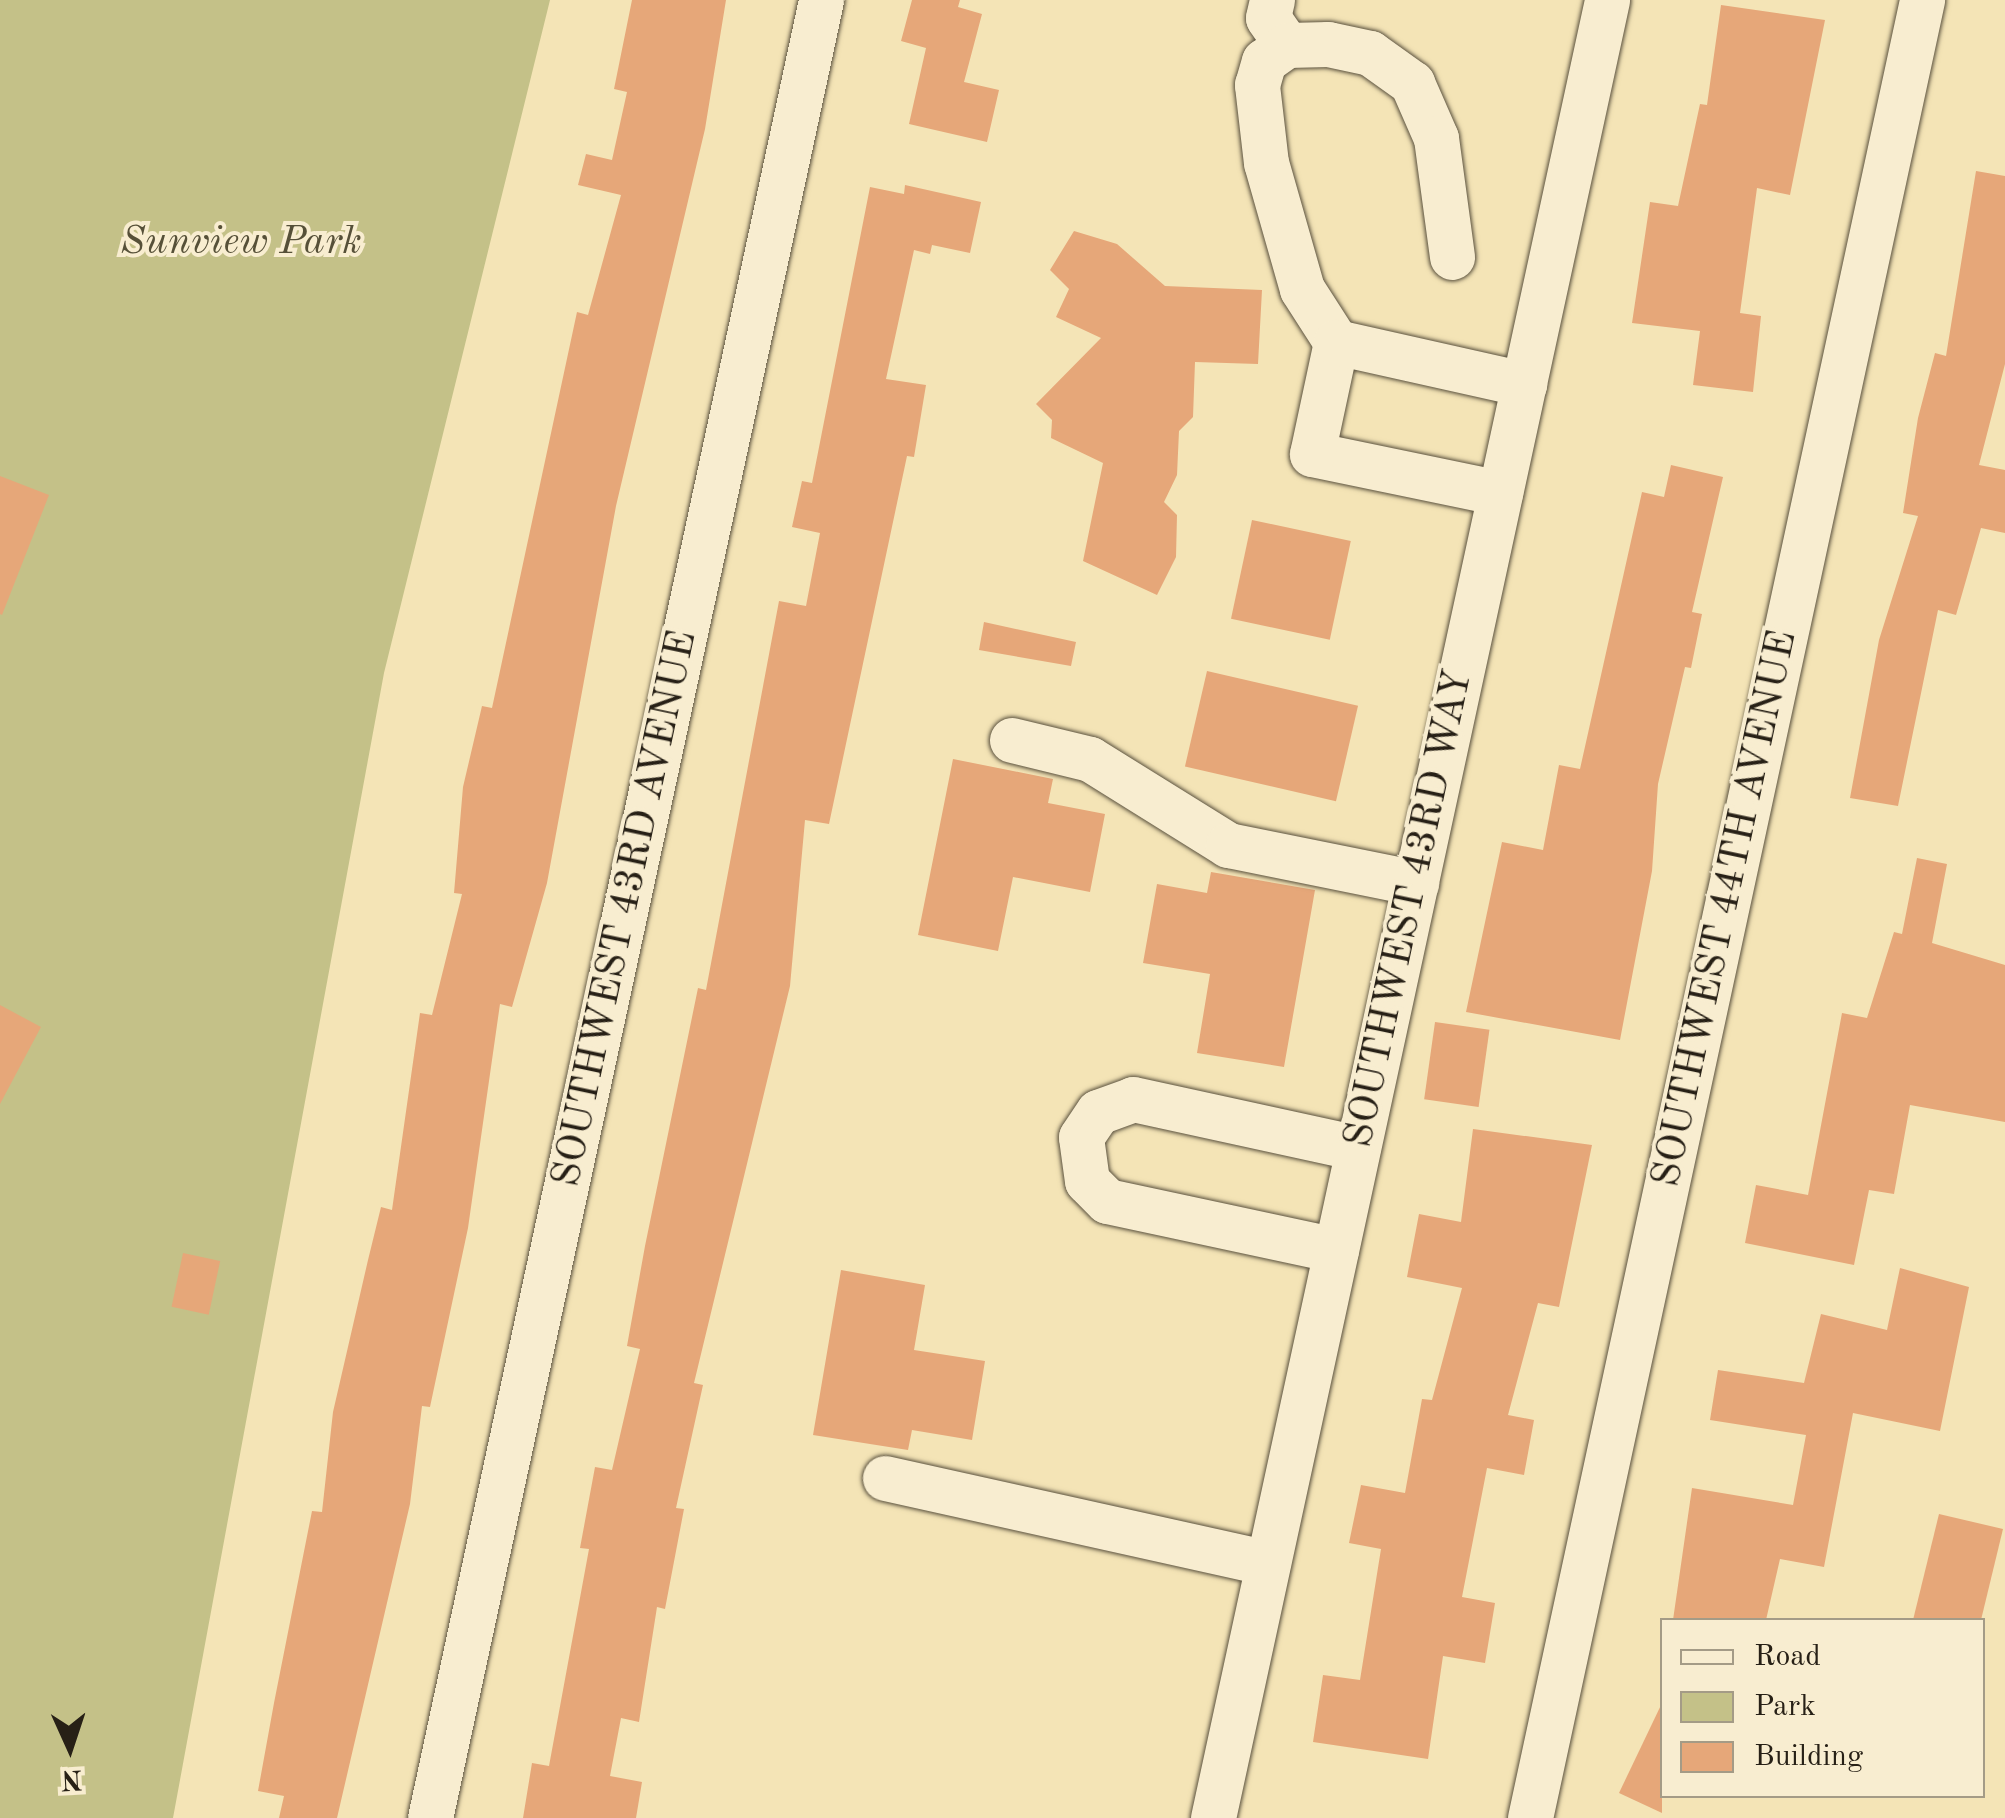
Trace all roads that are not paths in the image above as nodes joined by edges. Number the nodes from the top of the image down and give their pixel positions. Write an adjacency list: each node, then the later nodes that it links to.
1 (821, 0): 16 (street, SOUTHWEST 43RD AVENUE)
2 (1272, 0): 5 (street)
3 (1607, 0): 8 (street, SOUTHWEST 43RD WAY)
4 (1922, 0): 18 (street, SOUTHWEST 44TH AVENUE)
5 (1287, 45): 6 (street); 7 (street)
6 (1452, 257)
7 (1336, 342): 8 (street); 9 (street)
8 (1524, 384): 9 (street, SOUTHWEST 43RD WAY)
9 (1500, 493): 11 (street, SOUTHWEST 43RD WAY)
10 (1012, 740): 11 (street)
11 (1416, 883): 12 (street, SOUTHWEST 43RD WAY)
12 (1358, 1148): 13 (street, SOUTHWEST 43RD WAY); 13 (street)
13 (1336, 1250): 15 (street, SOUTHWEST 43RD WAY)
14 (885, 1478): 15 (street)
15 (1268, 1563): 17 (street, SOUTHWEST 43RD WAY)
16 (430, 1818)
17 (1213, 1818)
18 (1530, 1818)

